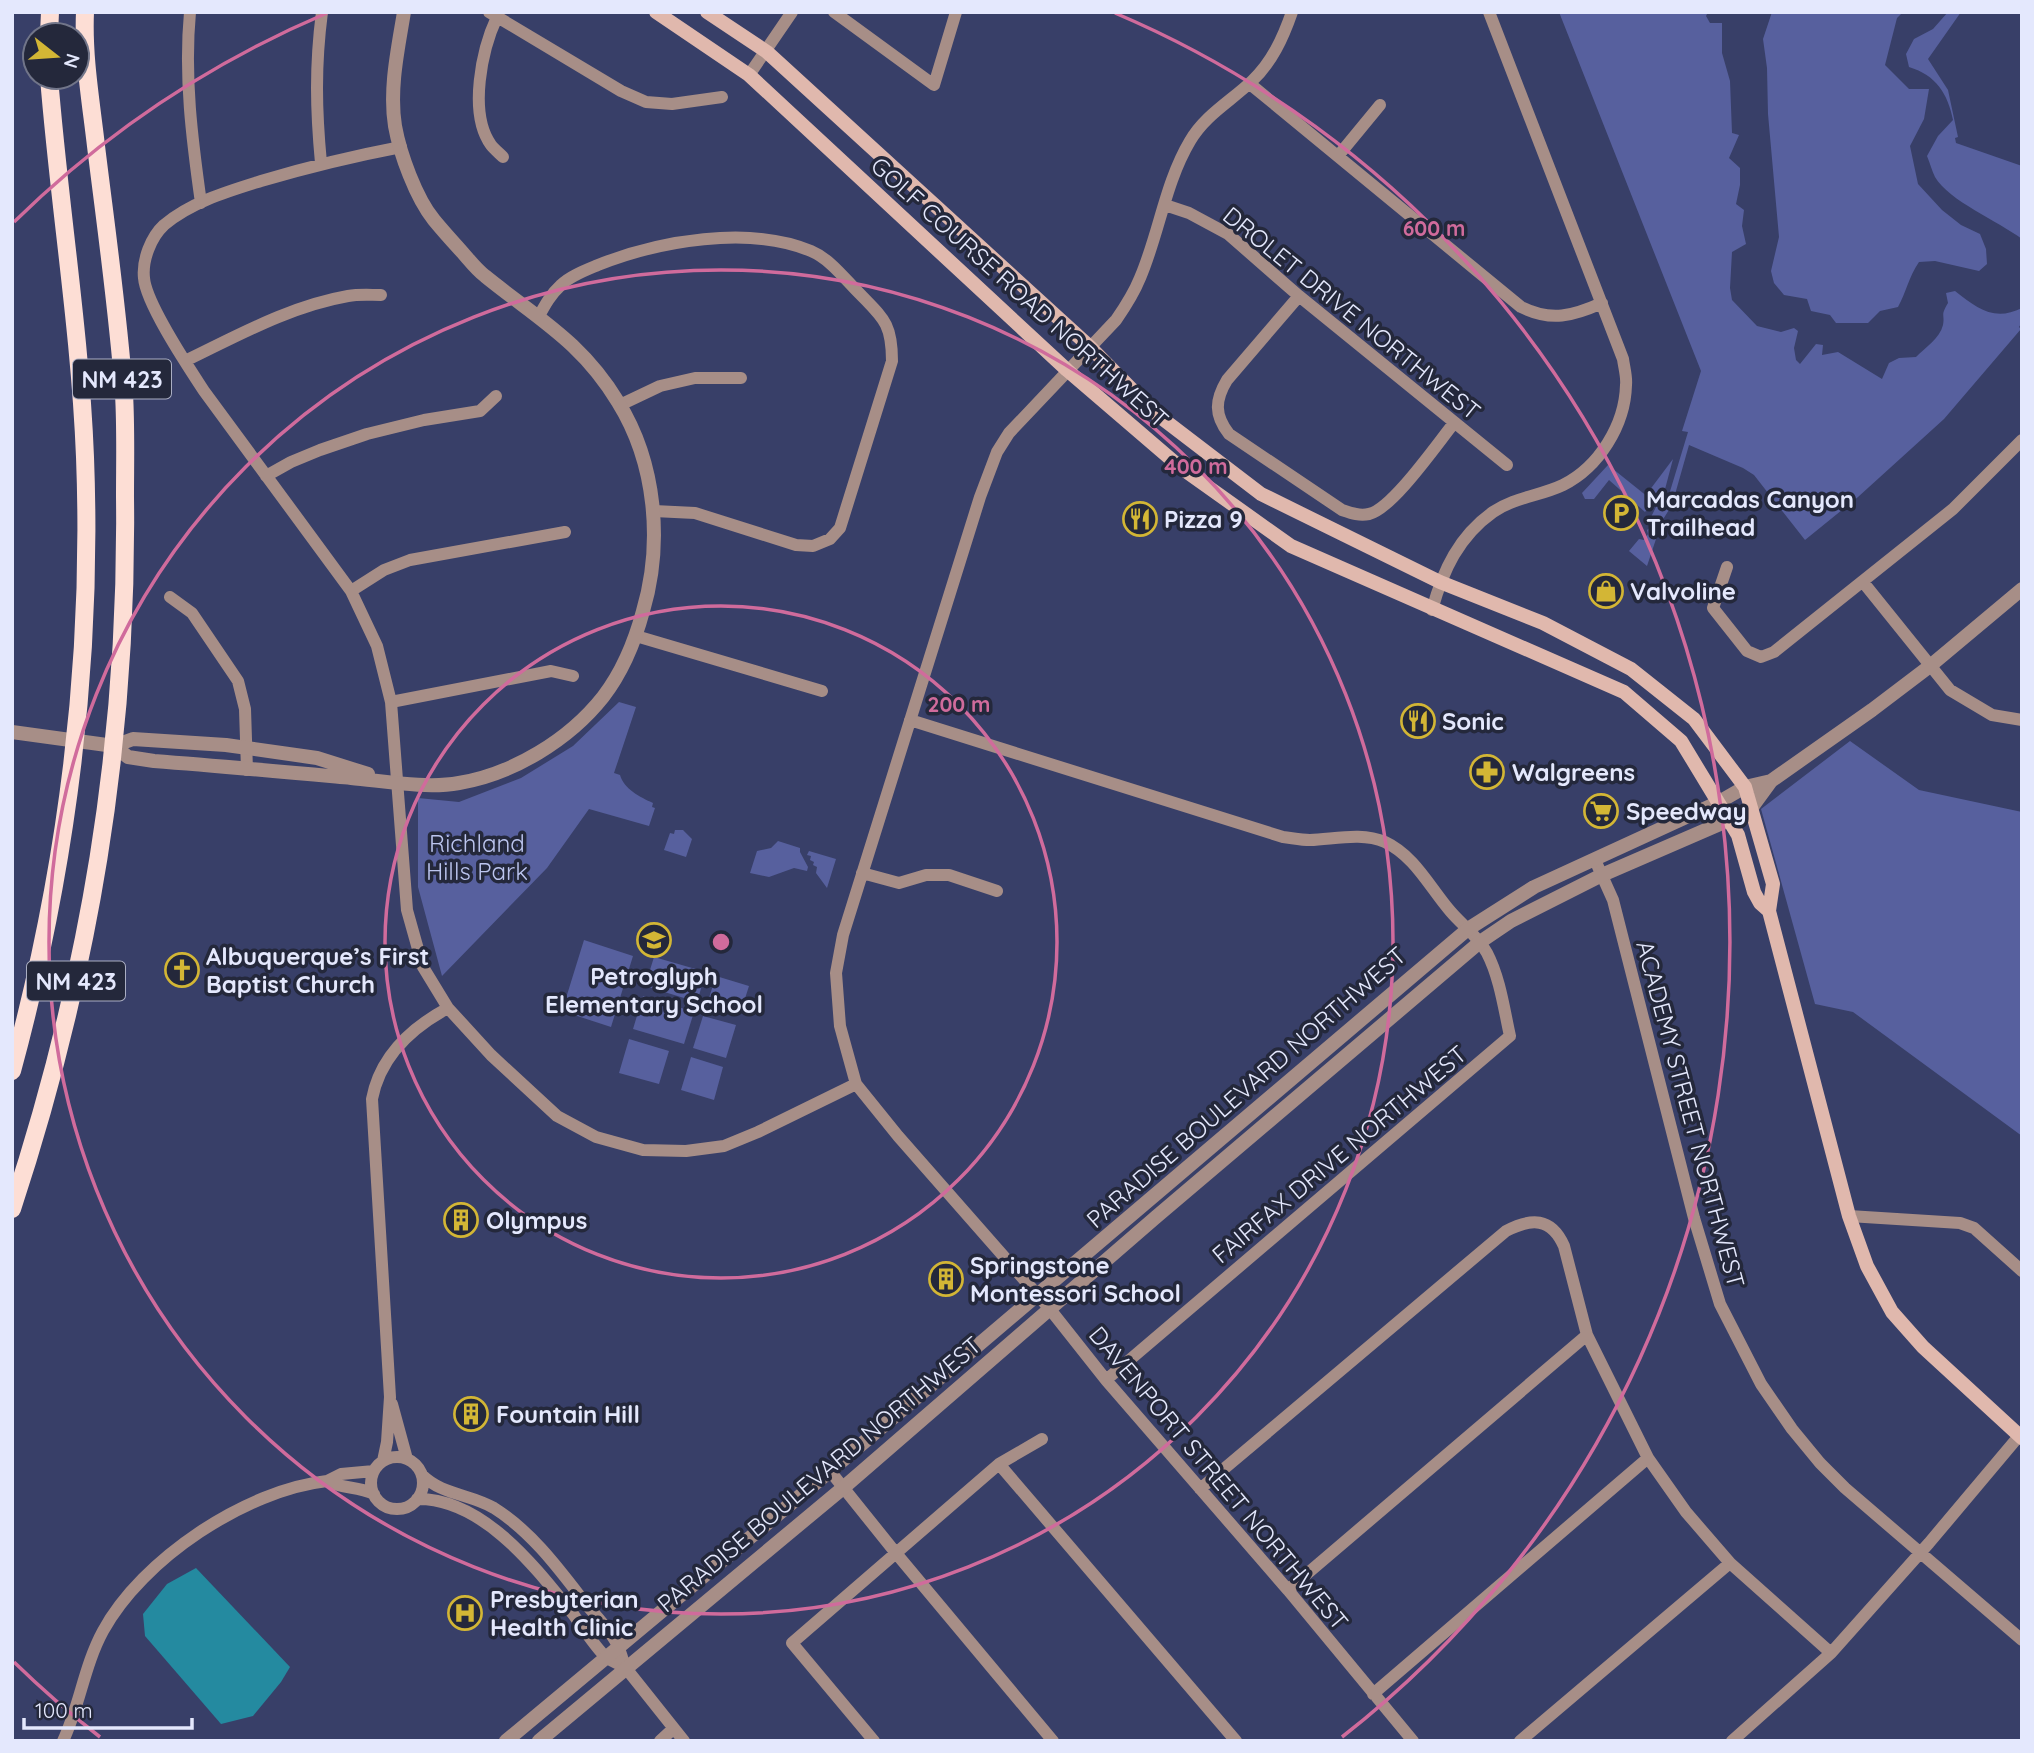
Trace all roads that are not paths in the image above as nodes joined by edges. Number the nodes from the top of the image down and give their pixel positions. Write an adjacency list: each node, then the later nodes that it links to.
1 (85, 12): 57 (main road, NM 423)
2 (190, 12): 23 (street)
3 (322, 12): 22 (street)
4 (404, 12): 19 (street)
5 (656, 12): 14 (main road, GOLF COURSE ROAD NORTHWEST)
6 (708, 12): 13 (main road, GOLF COURSE ROAD NORTHWEST)
7 (792, 12): 13 (street)
8 (834, 12): 9 (street)
9 (956, 12)
10 (1292, 12): 15 (street)
11 (1489, 12): 27 (street)
12 (493, 15): 17 (street); 21 (street)
13 (767, 52): 14 (street); 29 (main road, GOLF COURSE ROAD NORTHWEST)
14 (749, 75): 31 (main road, GOLF COURSE ROAD NORTHWEST)
15 (1250, 83): 20 (street); 24 (street)
16 (51, 91): 56 (main road, NM 423)
17 (722, 97)
18 (1380, 105): 20 (street)
19 (401, 147): 22 (street); 28 (street)
20 (1338, 156): 27 (street)
21 (503, 157)
22 (321, 163): 23 (street)
23 (201, 203): 30 (street)
24 (1165, 205): 26 (street, DROLET DRIVE NORTHWEST); 29 (street)
25 (381, 295): 30 (street)
26 (1299, 296): 35 (street, DROLET DRIVE NORTHWEST); 35 (street)
27 (1602, 303): 42 (street)
28 (539, 316): 34 (street); 39 (street)
29 (1090, 347): 31 (street); 42 (main road, GOLF COURSE ROAD NORTHWEST)
30 (185, 361): 38 (street)
31 (1067, 370): 47 (main road, GOLF COURSE ROAD NORTHWEST); 53 (street)
32 (741, 378): 34 (street)
33 (496, 396): 38 (street)
34 (620, 405): 39 (street)
35 (1454, 423): 37 (street, DROLET DRIVE NORTHWEST)
36 (2022, 440): 43 (street)
37 (1507, 465)
38 (266, 476): 45 (street)
39 (654, 512): 48 (street)
40 (565, 532): 45 (street)
41 (1727, 568): 43 (street)
42 (1440, 582): 47 (street); 62 (main road, GOLF COURSE ROAD NORTHWEST)
43 (1863, 582): 49 (street)
44 (2022, 589): 49 (street, PARADISE BOULEVARD NORTHWEST)
45 (351, 591): 52 (street)
46 (170, 597): 58 (street)
47 (1432, 610): 63 (main road, GOLF COURSE ROAD NORTHWEST)
48 (636, 636): 51 (street); 61 (street)
49 (1930, 666): 54 (street); 60 (street, PARADISE BOULEVARD NORTHWEST)
50 (573, 676): 52 (street)
51 (822, 691)
52 (391, 702): 61 (street)
53 (910, 720): 67 (street); 71 (street, FAIRFAX DRIVE NORTHWEST)
54 (2022, 720)
55 (12, 732): 56 (street)
56 (75, 740): 57 (street); 76 (main road, NM 423)
57 (114, 746): 58 (street); 59 (street); 83 (main road, NM 423)
58 (247, 748): 59 (street); 61 (street)
59 (247, 770): 61 (street)
60 (1771, 781): 62 (street, PARADISE BOULEVARD NORTHWEST); 64 (street, PARADISE BOULEVARD NORTHWEST)
61 (397, 782): 73 (street)
62 (1745, 787): 63 (street, PARADISE BOULEVARD NORTHWEST); 64 (main road, GOLF COURSE ROAD NORTHWEST)
63 (1719, 802): 65 (main road, GOLF COURSE ROAD NORTHWEST); 66 (street, PARADISE BOULEVARD NORTHWEST)
64 (1752, 807): 65 (street, PARADISE BOULEVARD NORTHWEST); 70 (main road, GOLF COURSE ROAD NORTHWEST)
65 (1729, 820): 68 (street, PARADISE BOULEVARD NORTHWEST); 70 (main road, GOLF COURSE ROAD NORTHWEST)
66 (1595, 860): 68 (street, ACADEMY STREET NORTHWEST); 71 (street, PARADISE BOULEVARD NORTHWEST)
67 (862, 873): 69 (street); 79 (street)
68 (1602, 875): 72 (street, PARADISE BOULEVARD NORTHWEST); 106 (street, ACADEMY STREET NORTHWEST)
69 (997, 891)
70 (1769, 911): 84 (main road, GOLF COURSE ROAD NORTHWEST)
71 (1468, 929): 72 (street, FAIRFAX DRIVE NORTHWEST); 75 (street, PARADISE BOULEVARD NORTHWEST)
72 (1480, 942): 74 (street, PARADISE BOULEVARD NORTHWEST); 90 (street, FAIRFAX DRIVE NORTHWEST)
73 (448, 1008): 79 (street); 91 (street)
74 (1375, 1031): 75 (street); 78 (street, PARADISE BOULEVARD NORTHWEST)
75 (1345, 1033): 77 (street, PARADISE BOULEVARD NORTHWEST)
76 (12, 1071)
77 (1290, 1079): 78 (street); 80 (street, PARADISE BOULEVARD NORTHWEST)
78 (1315, 1082): 81 (street, PARADISE BOULEVARD NORTHWEST)
79 (856, 1084): 87 (street, DAVENPORT STREET NORTHWEST)
80 (1275, 1093): 81 (street); 82 (street, PARADISE BOULEVARD NORTHWEST)
81 (1271, 1119): 85 (street, PARADISE BOULEVARD NORTHWEST)
82 (1143, 1206): 85 (street); 87 (street, PARADISE BOULEVARD NORTHWEST)
83 (12, 1209)
84 (1849, 1216): 86 (street); 92 (main road, GOLF COURSE ROAD NORTHWEST)
85 (1114, 1256): 88 (street, PARADISE BOULEVARD NORTHWEST)
86 (2022, 1271)
87 (1037, 1296): 88 (street, DAVENPORT STREET NORTHWEST); 98 (street, PARADISE BOULEVARD NORTHWEST)
88 (1049, 1308): 90 (street, DAVENPORT STREET NORTHWEST); 101 (street, PARADISE BOULEVARD NORTHWEST)
89 (1587, 1335): 94 (street); 102 (street); 108 (street)
90 (1106, 1380): 102 (street, DAVENPORT STREET NORTHWEST)
91 (390, 1397): 95 (street); 97 (street)
92 (2021, 1437): 106 (street)
93 (1042, 1439): 96 (street)
94 (1648, 1458): 107 (street); 114 (street)
95 (407, 1459): 97 (street); 99 (street)
96 (999, 1464): 105 (street); 123 (street)
97 (379, 1466): 100 (street); 103 (street)
98 (830, 1471): 101 (street); 110 (street, PARADISE BOULEVARD NORTHWEST)
99 (422, 1475): 104 (street); 110 (street)
100 (327, 1481): 103 (street); 116 (street)
101 (843, 1488): 105 (street); 113 (street, PARADISE BOULEVARD NORTHWEST)
102 (1200, 1489): 108 (street, DAVENPORT STREET NORTHWEST)
103 (374, 1494): 104 (street)
104 (417, 1499): 112 (street)
105 (895, 1552): 121 (street); 122 (street)
106 (1920, 1553): 109 (street, ACADEMY STREET NORTHWEST); 111 (street)
107 (1730, 1563): 111 (street); 125 (street)
108 (1288, 1590): 114 (street, DAVENPORT STREET NORTHWEST)
109 (2022, 1640)
110 (618, 1646): 112 (street, PARADISE BOULEVARD NORTHWEST); 113 (street)
111 (1831, 1653): 126 (street)
112 (605, 1657): 113 (street); 117 (street, PARADISE BOULEVARD NORTHWEST)
113 (625, 1667): 115 (street); 118 (street, PARADISE BOULEVARD NORTHWEST)
114 (1373, 1694): 124 (street, DAVENPORT STREET NORTHWEST)
115 (673, 1729): 119 (street); 120 (street)
116 (63, 1741)
117 (506, 1741)
118 (539, 1741)
119 (660, 1741)
120 (684, 1741)
121 (874, 1741)
122 (1054, 1741)
123 (1236, 1741)
124 (1413, 1741)
125 (1520, 1741)
126 (1732, 1741)

